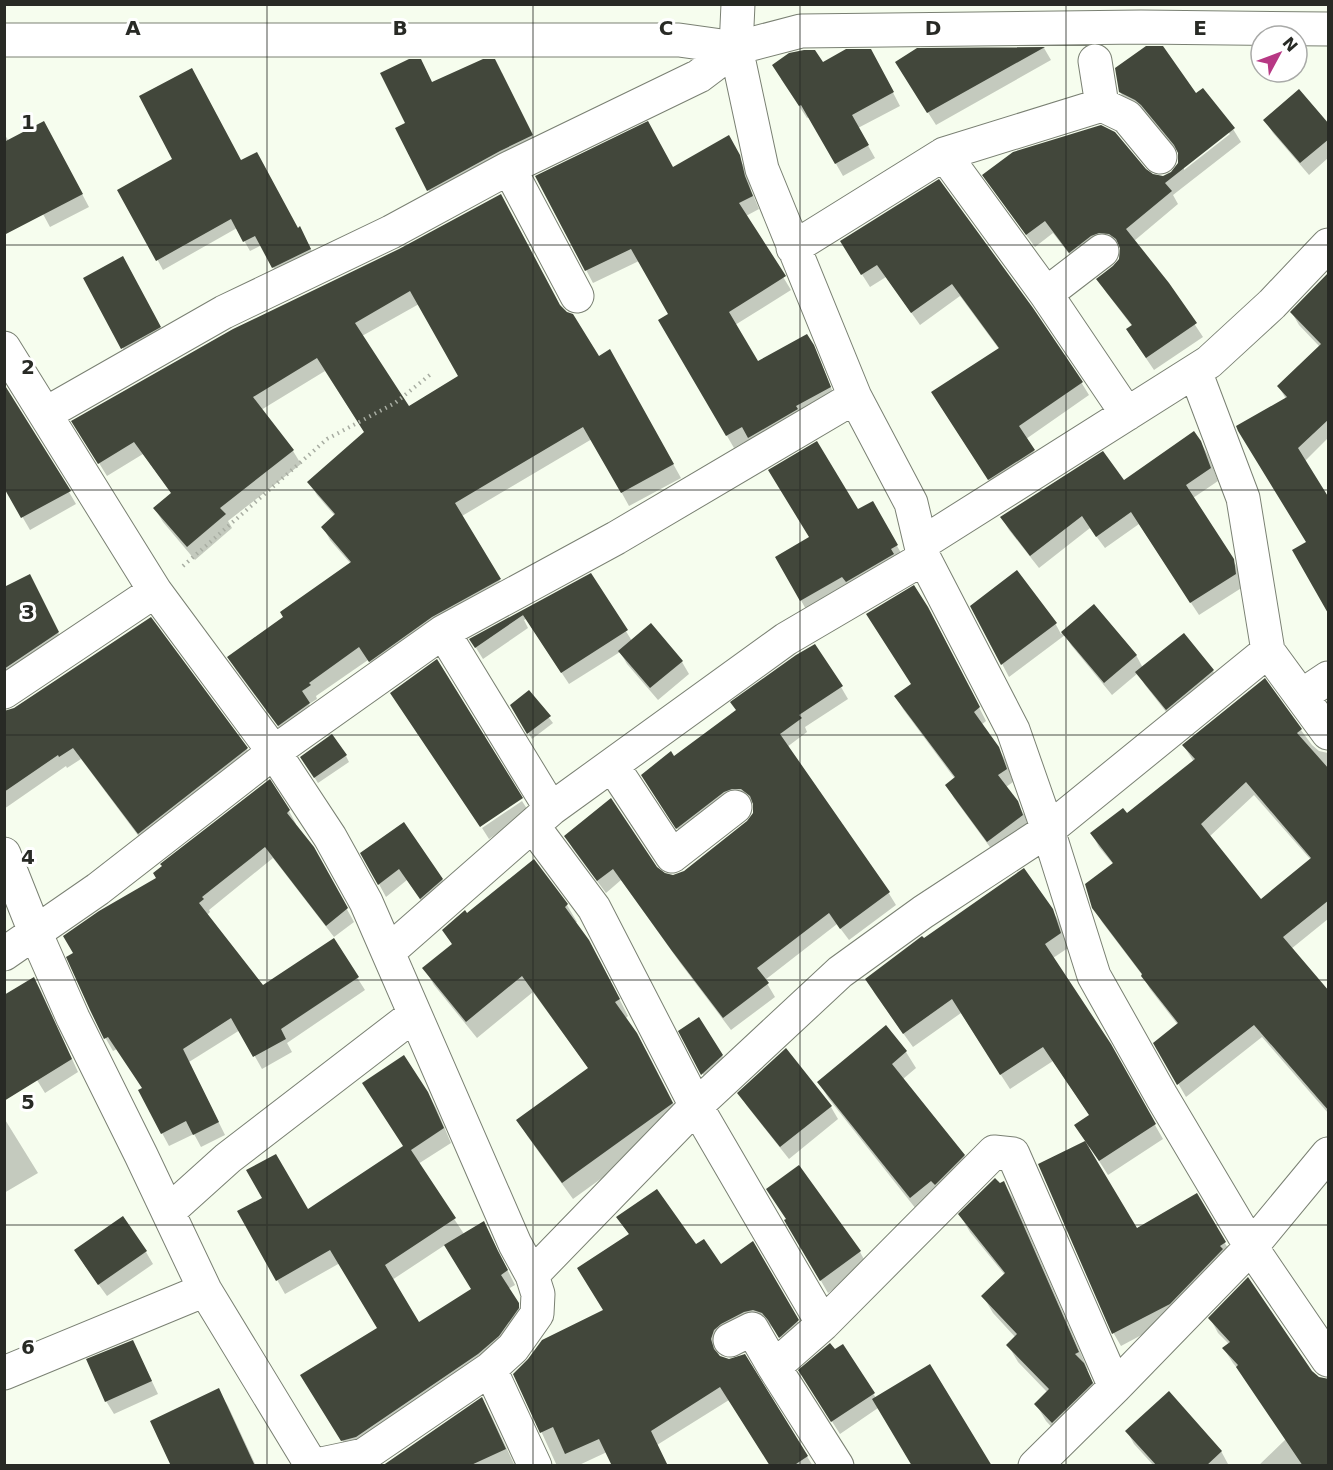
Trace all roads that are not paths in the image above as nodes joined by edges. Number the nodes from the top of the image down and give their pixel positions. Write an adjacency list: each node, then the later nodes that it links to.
1 (737, 29): 2 (street); 3 (street); 8 (street); 10 (street)
2 (1329, 29)
3 (4, 40)
4 (1095, 61): 5 (street)
5 (1102, 105): 6 (street); 7 (street)
6 (944, 154): 10 (street); 12 (street)
7 (1160, 157)
8 (509, 168): 13 (street); 17 (street)
9 (1328, 247): 15 (street)
10 (793, 248): 16 (street)
11 (1102, 251): 12 (street)
12 (1046, 294): 18 (street)
13 (577, 296)
14 (4, 348): 17 (street)
15 (1195, 370): 18 (street); 22 (street)
16 (855, 397): 19 (street); 21 (street)
17 (45, 414): 20 (street)
18 (1128, 414): 19 (street)
19 (922, 551): 28 (street); 31 (street)
20 (155, 591): 24 (street); 27 (street)
21 (443, 632): 27 (street); 30 (street)
22 (1268, 651): 25 (street); 31 (street)
23 (1329, 678): 25 (street)
24 (4, 692)
25 (1301, 696): 26 (street)
26 (1329, 733)
27 (274, 752): 33 (street); 34 (street)
28 (612, 765): 29 (street); 30 (street)
29 (735, 807)
30 (542, 818): 34 (street); 37 (street)
31 (1048, 830): 37 (street); 40 (street)
32 (4, 854): 33 (street)
33 (35, 932): 35 (street); 39 (street)
34 (388, 952): 36 (street)
35 (4, 954)
36 (414, 1014): 39 (street); 41 (street)
37 (696, 1106): 41 (street); 43 (street)
38 (1329, 1154): 40 (street)
39 (168, 1212): 42 (street)
40 (1251, 1248): 45 (street); 49 (street)
41 (532, 1275): 47 (street)
42 (205, 1290): 48 (street); 51 (street)
43 (823, 1324): 46 (street); 49 (street)
44 (730, 1340): 46 (street)
45 (1329, 1360)
46 (774, 1367): 53 (street)
47 (490, 1369): 51 (street); 52 (street)
48 (4, 1373)
49 (1115, 1387): 50 (street)
50 (1041, 1464)
51 (312, 1466)
52 (535, 1466)
53 (837, 1466)

